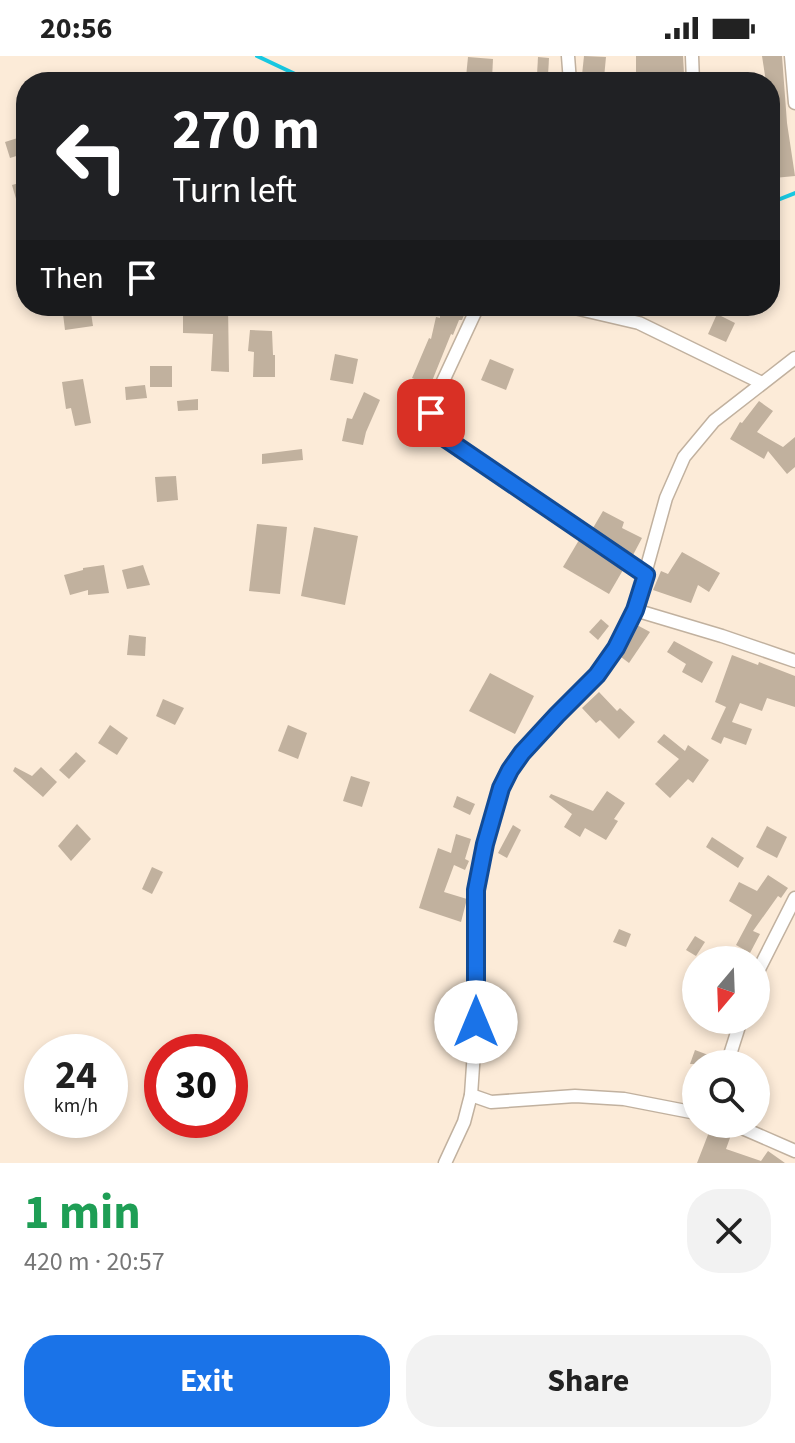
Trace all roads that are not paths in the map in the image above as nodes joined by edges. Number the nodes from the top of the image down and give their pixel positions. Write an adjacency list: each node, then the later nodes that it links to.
1 (791, 56): 2 (street)
2 (795, 103)
3 (473, 316): 7 (street)
4 (609, 316): 6 (street)
5 (795, 358): 6 (street)
6 (762, 383): 7 (street)
7 (646, 575): 8 (street)
8 (635, 610): 9 (street); 12 (street)
9 (795, 661)
10 (795, 898): 11 (street)
11 (770, 947)
12 (471, 1095): 13 (street); 16 (street)
13 (682, 1110)
14 (765, 1138): 15 (street)
15 (795, 1151)
16 (445, 1163)

